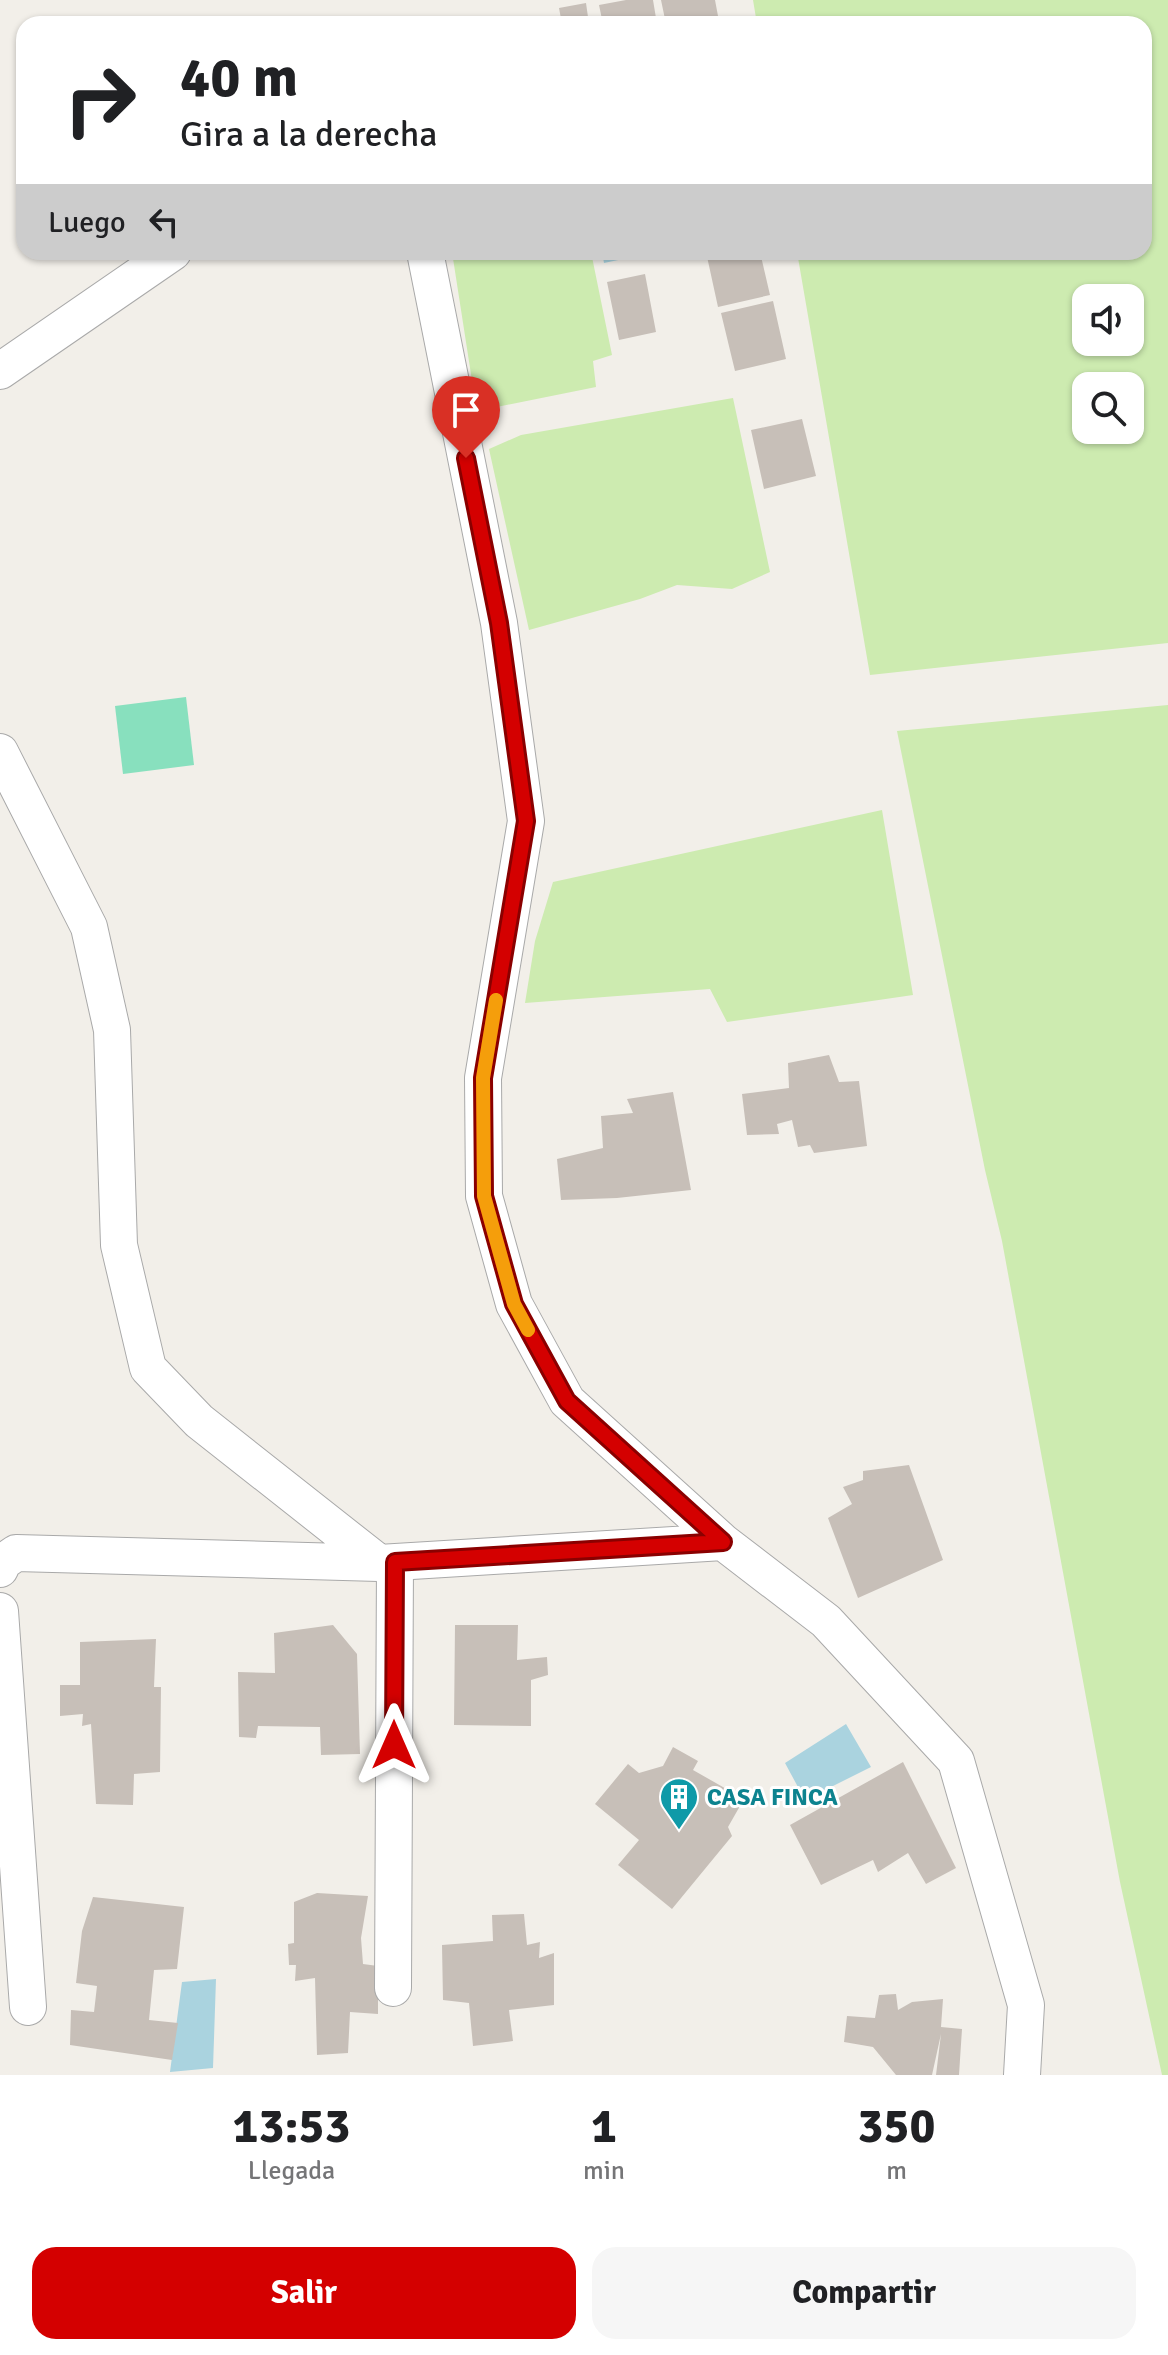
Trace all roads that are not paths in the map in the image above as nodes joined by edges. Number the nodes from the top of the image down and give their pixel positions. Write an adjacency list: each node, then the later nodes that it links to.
1 (161, 260): 3 (street)
2 (427, 260): 5 (street)
3 (0, 371)
4 (0, 752): 6 (street)
5 (723, 1542): 6 (street); 11 (street)
6 (387, 1563): 7 (street); 9 (street)
7 (0, 1569)
8 (0, 1611): 10 (street)
9 (393, 1988)
10 (28, 2007)
11 (1022, 2075)

